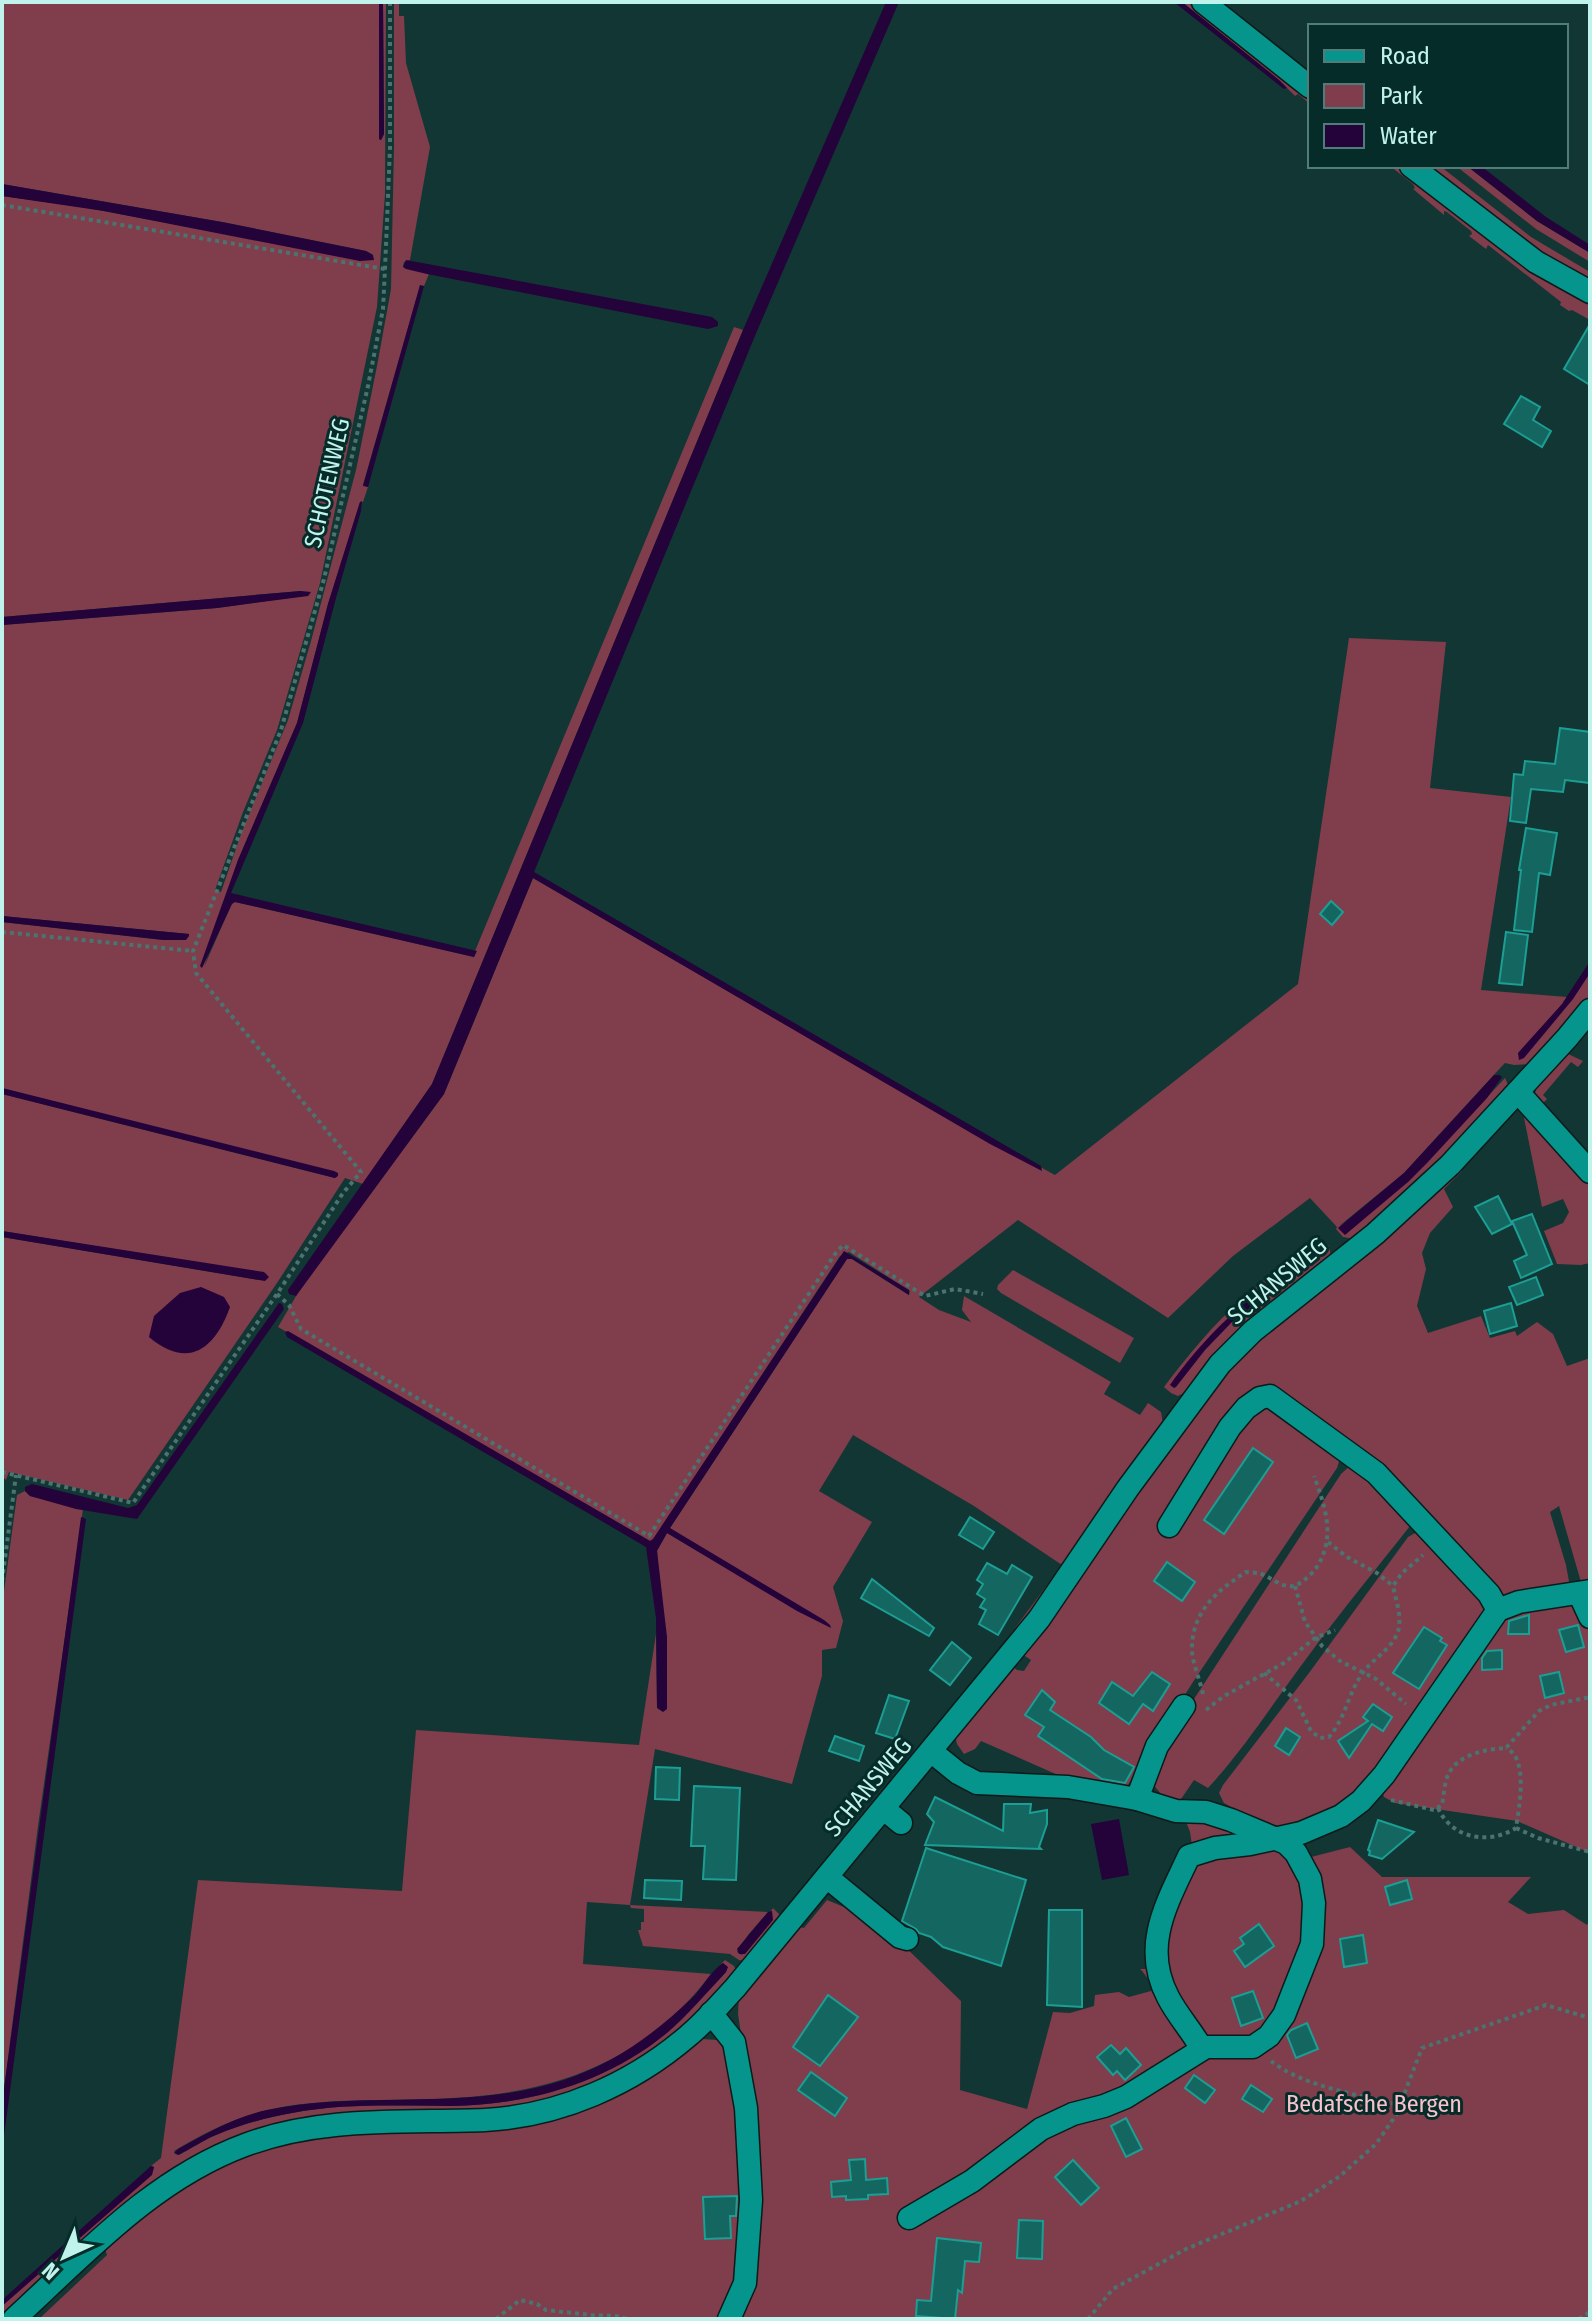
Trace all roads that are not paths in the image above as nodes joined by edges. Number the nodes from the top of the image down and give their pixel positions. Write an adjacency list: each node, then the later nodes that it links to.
1 (1203, 2): 2 (street)
2 (1308, 85)
3 (1414, 168): 4 (street)
4 (1590, 292)
5 (1590, 1010): 6 (street, SCHANSWEG)
6 (1518, 1092): 7 (street); 13 (street, SCHANSWEG)
7 (1590, 1172)
8 (1169, 1526): 10 (street)
9 (1584, 1592): 10 (street); 11 (street)
10 (1498, 1610): 15 (street)
11 (1590, 1617)
12 (1184, 1706): 14 (street)
13 (932, 1752): 14 (street); 16 (street, SCHANSWEG)
14 (1137, 1799): 15 (street)
15 (1273, 1838): 19 (street); 19 (street)
16 (827, 1877): 17 (street); 18 (street, SCHANSWEG)
17 (907, 1939)
18 (711, 2013): 21 (street, SCHANSWEG); 22 (street)
19 (1202, 2049): 20 (street)
20 (909, 2218)
21 (14, 2319)
22 (729, 2319)

